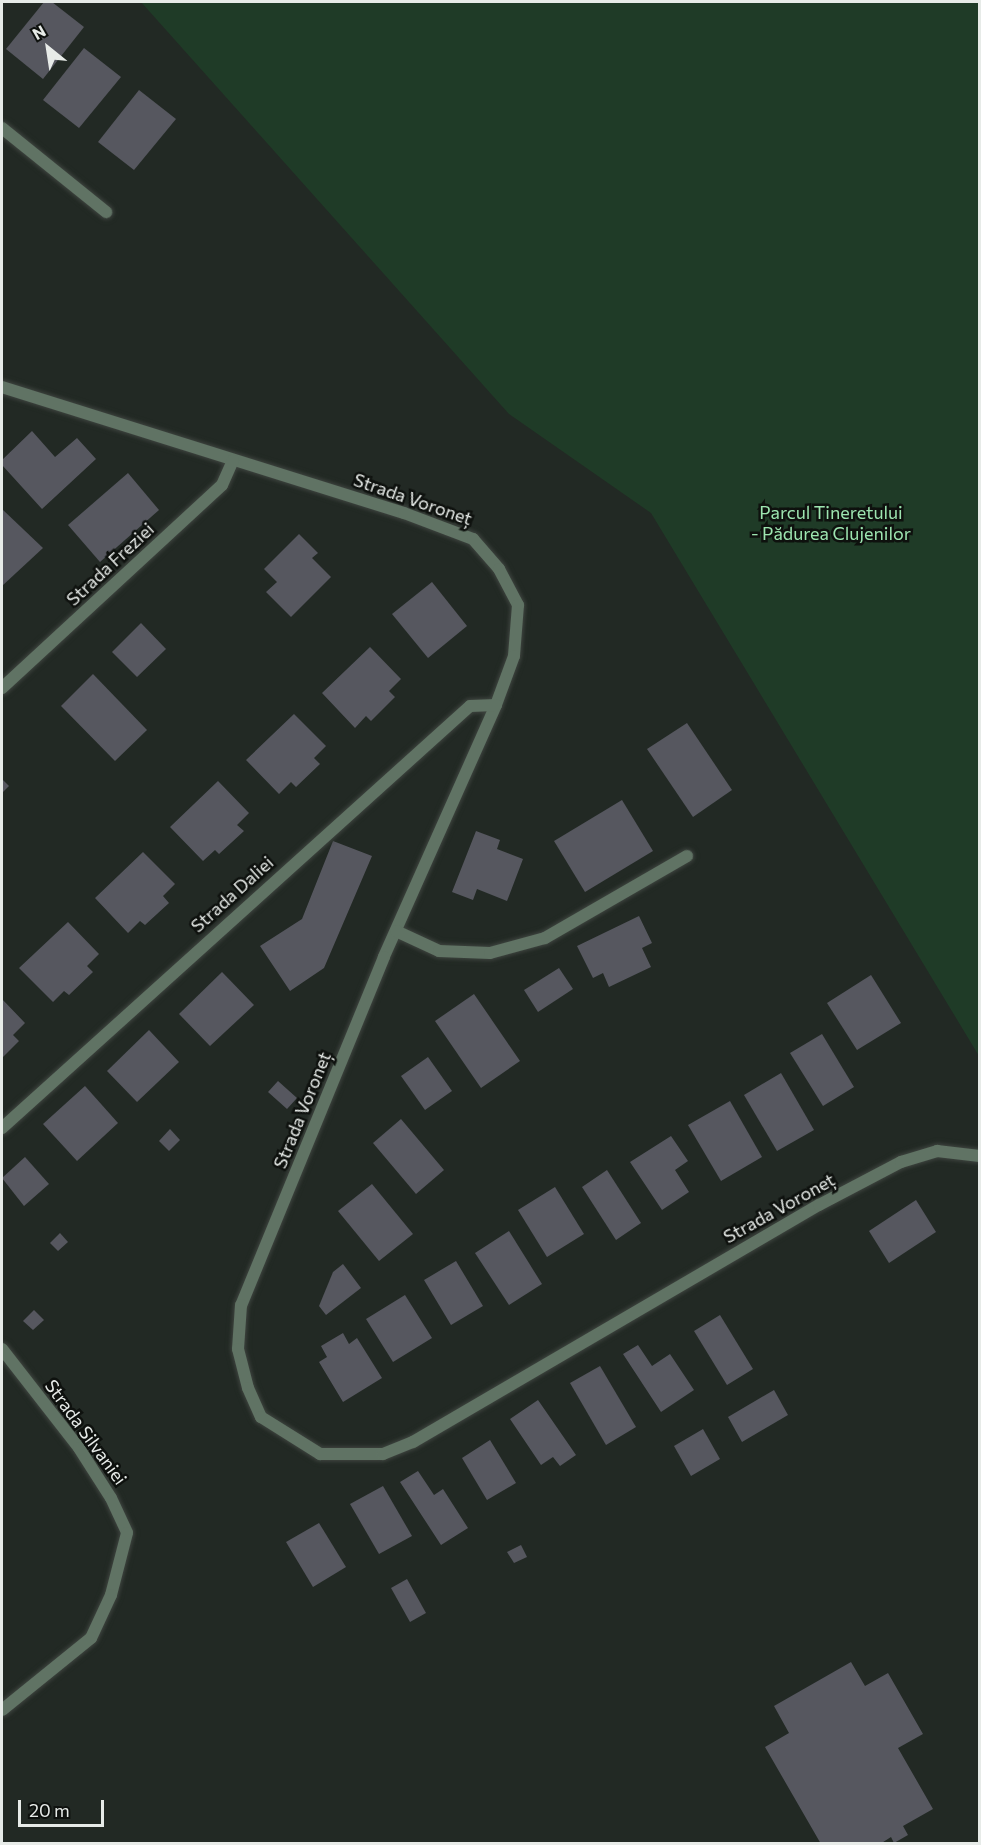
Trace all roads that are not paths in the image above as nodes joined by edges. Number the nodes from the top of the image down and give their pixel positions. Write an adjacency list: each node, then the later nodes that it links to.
1 (2, 128): 2 (street)
2 (106, 212)
3 (2, 387): 4 (street, Strada Voroneț)
4 (232, 460): 5 (street, Strada Freziei); 6 (street, Strada Voroneț)
5 (2, 688)
6 (496, 705): 8 (street, Strada Voroneț); 9 (street, Strada Daliei)
7 (687, 856): 8 (street)
8 (396, 931): 10 (street, Strada Voroneț)
9 (2, 1128)
10 (980, 1156)
11 (2, 1349): 12 (street, Strada Silvaniei)
12 (2, 1710)

